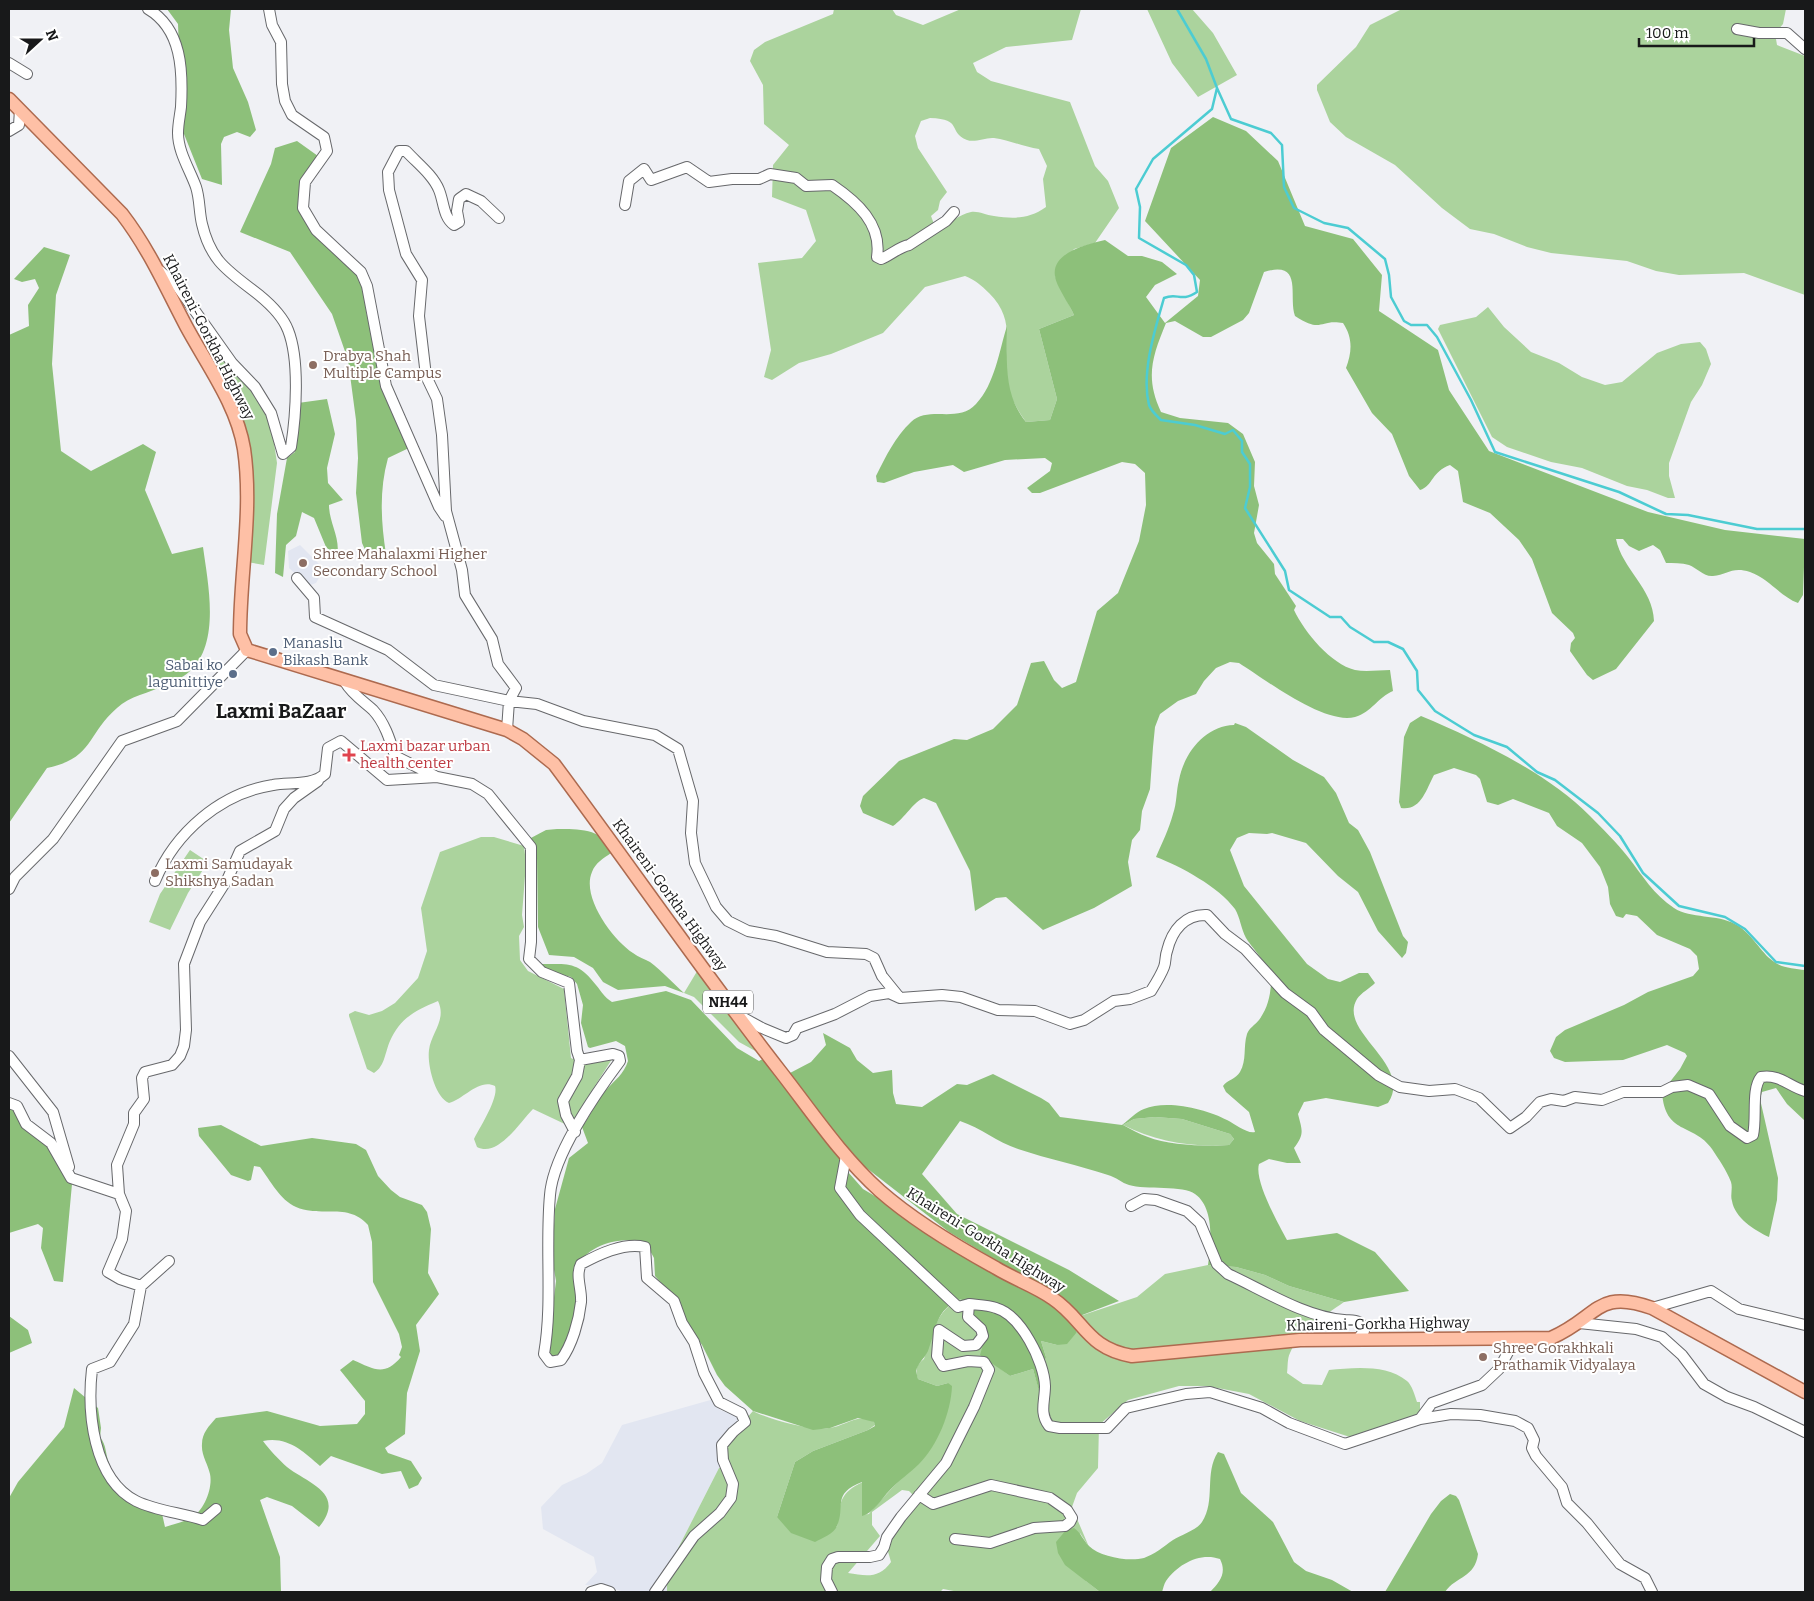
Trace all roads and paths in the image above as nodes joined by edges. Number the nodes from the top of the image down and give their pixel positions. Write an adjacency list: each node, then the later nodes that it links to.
1 (148, 9): 13 (street)
2 (269, 9): 14 (street)
3 (1737, 29): 4 (street)
4 (1805, 49)
5 (9, 63): 6 (street)
6 (27, 74)
7 (9, 99): 8 (main road, Khaireni-Gorkha Highway)
8 (20, 110): 9 (street); 13 (main road, Khaireni-Gorkha Highway)
9 (9, 132)
10 (625, 205): 11 (street)
11 (954, 212)
12 (499, 218): 14 (street)
13 (159, 271): 16 (main road, Khaireni-Gorkha Highway)
14 (449, 521): 18 (street)
15 (297, 578): 18 (street)
16 (247, 650): 17 (main road, Khaireni-Gorkha Highway / NH44); 23 (street)
17 (345, 682): 19 (main road, Khaireni-Gorkha Highway / NH44); 20 (street)
18 (509, 701): 19 (street); 24 (street)
19 (507, 730): 25 (main road, Khaireni-Gorkha Highway / NH44)
20 (437, 777): 21 (street); 27 (street)
21 (319, 780): 22 (street); 33 (street)
22 (155, 881)
23 (9, 889)
24 (900, 998): 25 (street); 28 (street)
25 (736, 1014): 31 (main road, Khaireni-Gorkha Highway / NH44)
26 (9, 1056): 32 (street)
27 (580, 1060): 30 (street); 30 (street)
28 (1805, 1091)
29 (9, 1103): 32 (street)
30 (575, 1132): 51 (street)
31 (846, 1156): 37 (street); 41 (main road, Khaireni-Gorkha Highway / NH44)
32 (71, 1178): 33 (street)
33 (119, 1194): 36 (street)
34 (1131, 1206): 41 (street)
35 (169, 1261): 36 (street)
36 (140, 1286): 47 (street)
37 (969, 1304): 44 (street); 46 (street)
38 (1652, 1308): 39 (main road, Khaireni-Gorkha Highway / NH44); 40 (street); 43 (main road, Khaireni-Gorkha Highway / NH44)
39 (1579, 1323): 42 (main road, Khaireni-Gorkha Highway / NH44); 45 (street)
40 (1805, 1325)
41 (1358, 1339): 42 (main road, Khaireni-Gorkha Highway / NH44)
42 (1511, 1339): 44 (street)
43 (1805, 1392)
44 (1420, 1419): 53 (street)
45 (1805, 1432)
46 (919, 1495): 48 (street); 52 (street)
47 (216, 1509)
48 (955, 1539)
49 (591, 1592): 50 (street)
50 (610, 1592)
51 (655, 1592)
52 (832, 1592)
53 (1652, 1592)

